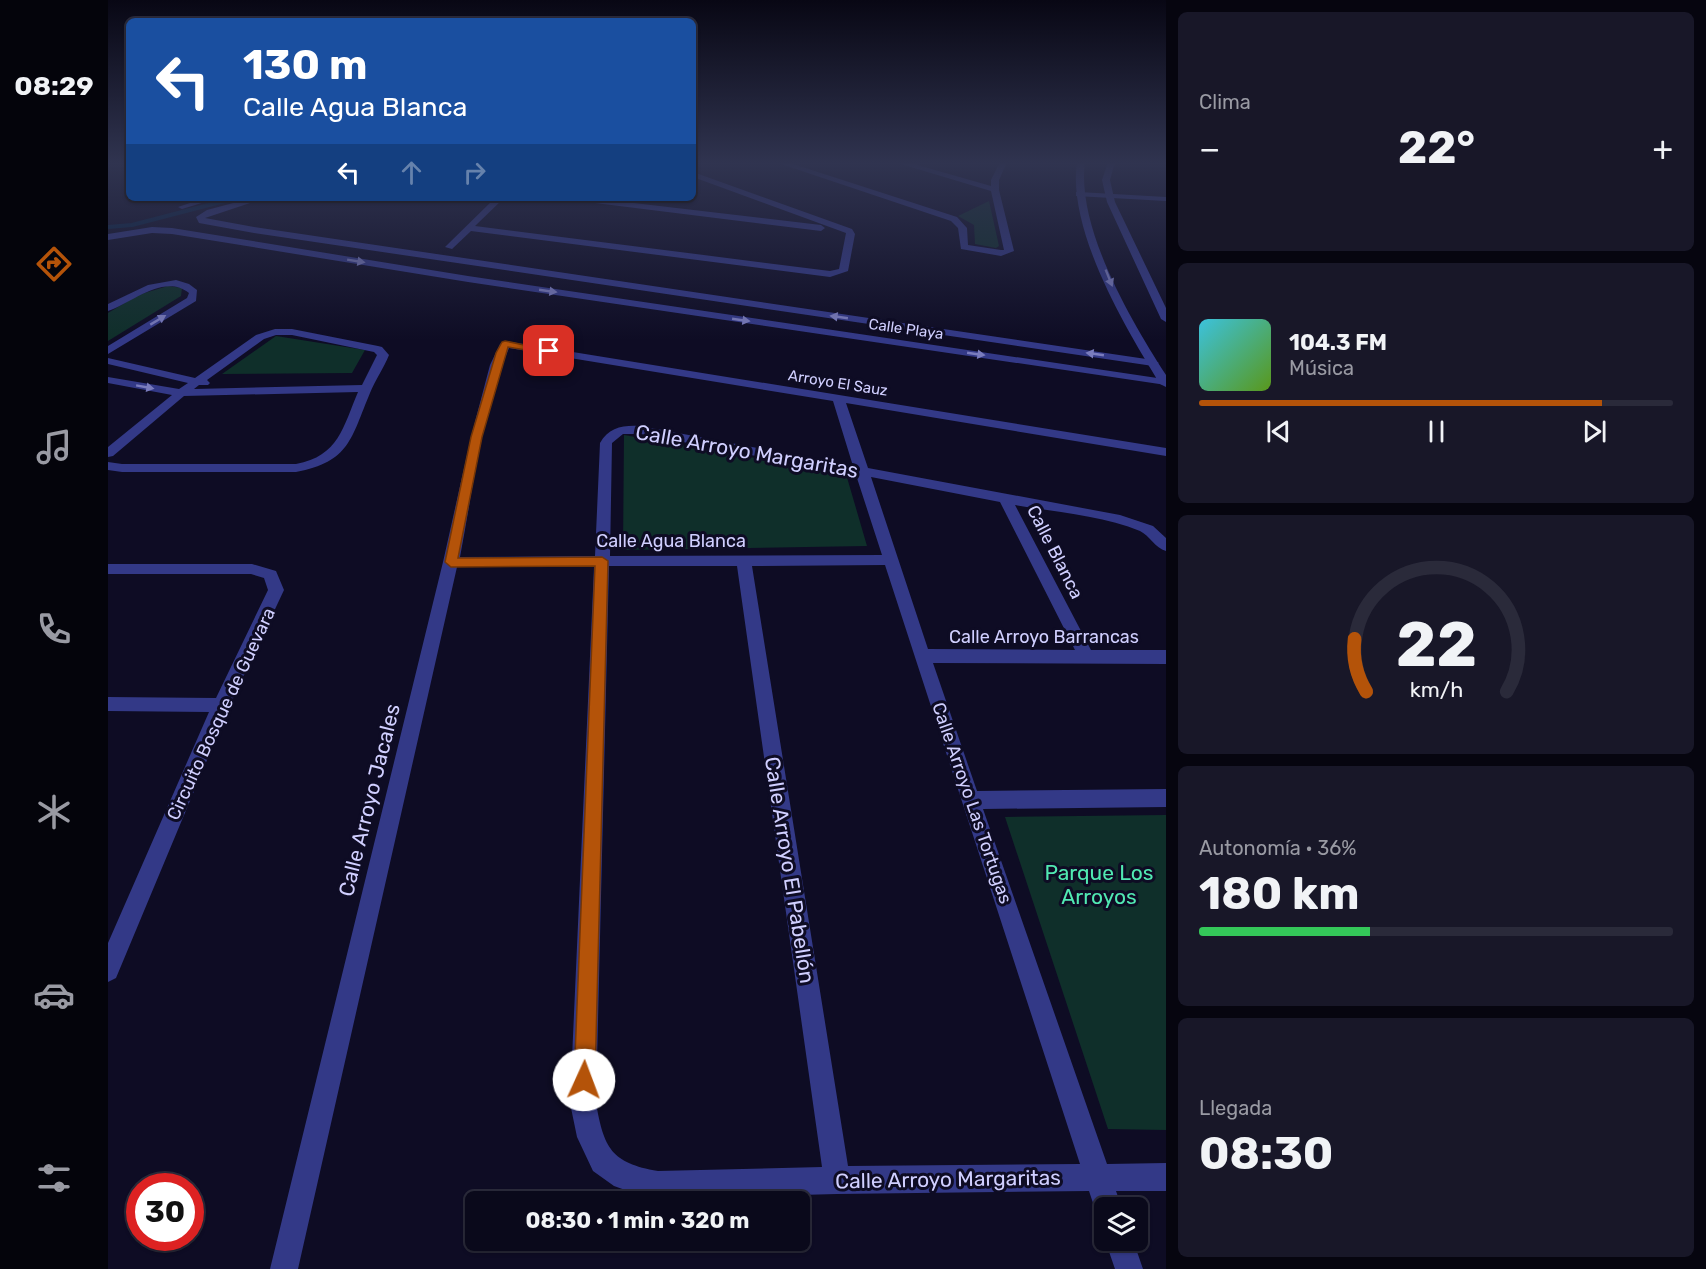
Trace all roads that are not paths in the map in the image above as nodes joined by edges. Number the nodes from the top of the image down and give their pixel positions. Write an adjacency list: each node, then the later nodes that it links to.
1 (203, 221): 13 (street, Calle Playa)
2 (475, 221): 9 (street)
3 (765, 221): 10 (street)
4 (822, 221): 10 (street)
5 (958, 221): 6 (street)
6 (1001, 221)
7 (1087, 221): 20 (street, one-way to 20)
8 (1121, 221): 16 (street)
9 (468, 228): 10 (street); 12 (street)
10 (849, 231)
11 (108, 237): 14 (street, Calle Playa, one-way to 14)
12 (448, 248)
13 (652, 290): 14 (street); 20 (street, Calle Playa, one-way to 13)
14 (643, 305): 24 (street, Calle Playa, one-way to 24)
15 (108, 308): 18 (street, one-way to 15)
16 (1166, 319)
17 (505, 344): 28 (street, Arroyo El Sauz); 38 (street, Calle Arroyo Jacales)
18 (108, 351)
19 (108, 361): 23 (street)
20 (1153, 363): 21 (street, Calle Playa); 24 (street)
21 (1166, 364)
22 (108, 380): 27 (street, one-way to 27)
23 (198, 380): 25 (street); 26 (street); 27 (street)
24 (1165, 383)
25 (365, 388): 26 (street); 31 (street)
26 (218, 390): 27 (street)
27 (181, 393): 30 (street)
28 (838, 398): 29 (street, Arroyo El Sauz); 32 (street, Calle Arroyo Las Tortugas)
29 (1166, 452)
30 (108, 453)
31 (108, 466)
32 (863, 473): 33 (street, Calle Arroyo Margaritas); 36 (street, Calle Arroyo Las Tortugas); 37 (street, Calle Arroyo Margaritas)
33 (1005, 498): 34 (street, Calle Arroyo Margaritas); 41 (street, Calle Blanca)
34 (1166, 546)
35 (744, 560): 36 (street, Calle Agua Blanca); 37 (street, Calle Agua Blanca); 50 (street, Calle Arroyo El Pabellón)
36 (891, 560): 40 (street, Calle Arroyo Las Tortugas)
37 (602, 561): 38 (street, Calle Agua Blanca); 50 (street, Calle Arroyo Margaritas)
38 (451, 562): 53 (street, Calle Arroyo Jacales)
39 (108, 569): 44 (street, Circuito Bosque de Guevara)
40 (922, 656): 41 (street, Calle Arroyo Barrancas); 46 (street, Calle Arroyo Las Tortugas)
41 (1086, 656): 42 (street, Calle Arroyo Barrancas)
42 (1166, 657)
43 (108, 704): 44 (street)
44 (221, 705): 47 (street, Circuito Bosque de Guevara)
45 (1166, 798): 46 (street)
46 (972, 800): 48 (street, Calle Arroyo Las Tortugas)
47 (108, 970)
48 (1098, 1178): 49 (street, Calle Arroyo Margaritas); 50 (street, Calle Arroyo Margaritas); 51 (street, Calle Arroyo Las Tortugas)
49 (1166, 1178)
50 (837, 1180)
51 (1104, 1197)
52 (1123, 1251): 54 (street)
53 (284, 1269)
54 (1129, 1269)

